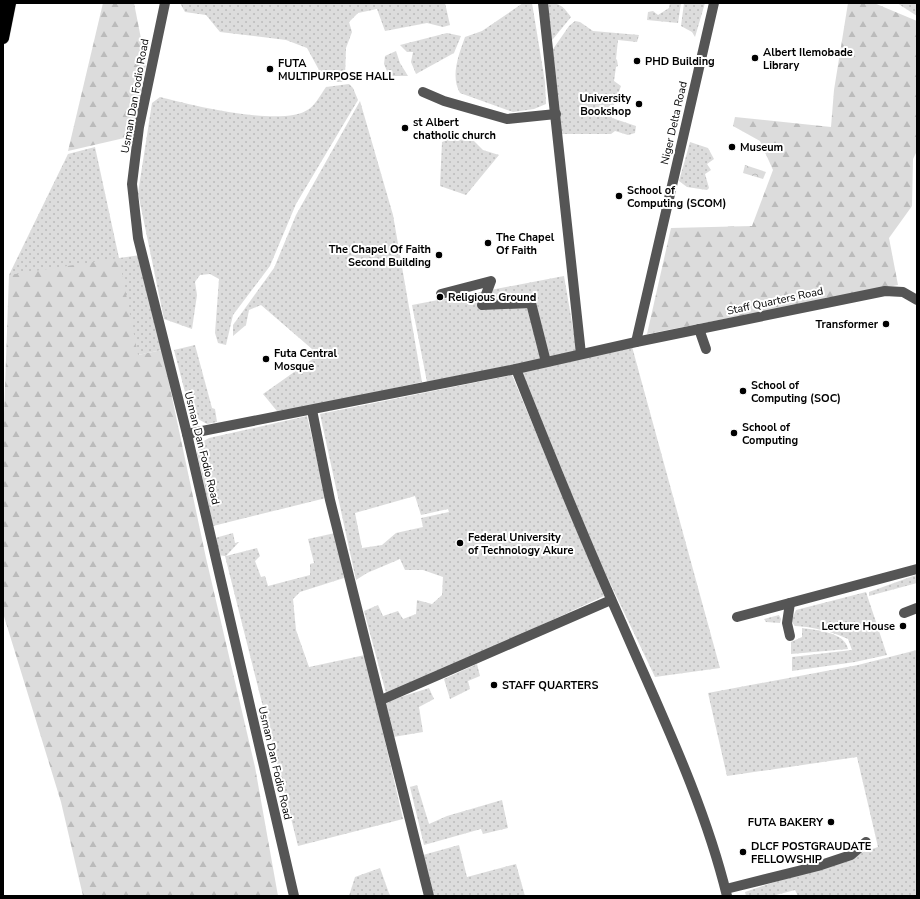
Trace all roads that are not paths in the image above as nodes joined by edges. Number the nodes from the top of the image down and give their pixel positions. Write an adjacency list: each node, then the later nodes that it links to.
1 (10, 3): 5 (highway)
2 (165, 3): 17 (street, Usman Dan Fodio Road)
3 (543, 3): 7 (street)
4 (714, 3): 11 (street, Niger Delta Road)
5 (3, 38)
6 (423, 92): 7 (street)
7 (556, 114): 13 (street)
8 (441, 294): 14 (street)
9 (917, 300): 10 (street, Staff Quarters Road)
10 (699, 329): 11 (street, Staff Quarters Road); 12 (street)
11 (636, 342): 13 (street, Staff Quarters Road)
12 (706, 349)
13 (581, 354): 14 (street, Staff Quarters Road)
14 (546, 362): 15 (street, Staff Quarters Road)
15 (516, 369): 16 (street, Staff Quarters Road); 19 (street)
16 (312, 410): 17 (street, Staff Quarters Road); 25 (street)
17 (187, 434): 28 (street, Usman Dan Fodio Road)
18 (917, 569): 20 (street)
19 (611, 600): 25 (street); 27 (street)
20 (790, 603): 23 (street); 24 (street)
21 (917, 608): 22 (street)
22 (904, 613)
23 (737, 617)
24 (790, 636)
25 (381, 700): 29 (street)
26 (866, 842): 27 (street)
27 (727, 893)
28 (294, 896)
29 (429, 896)

